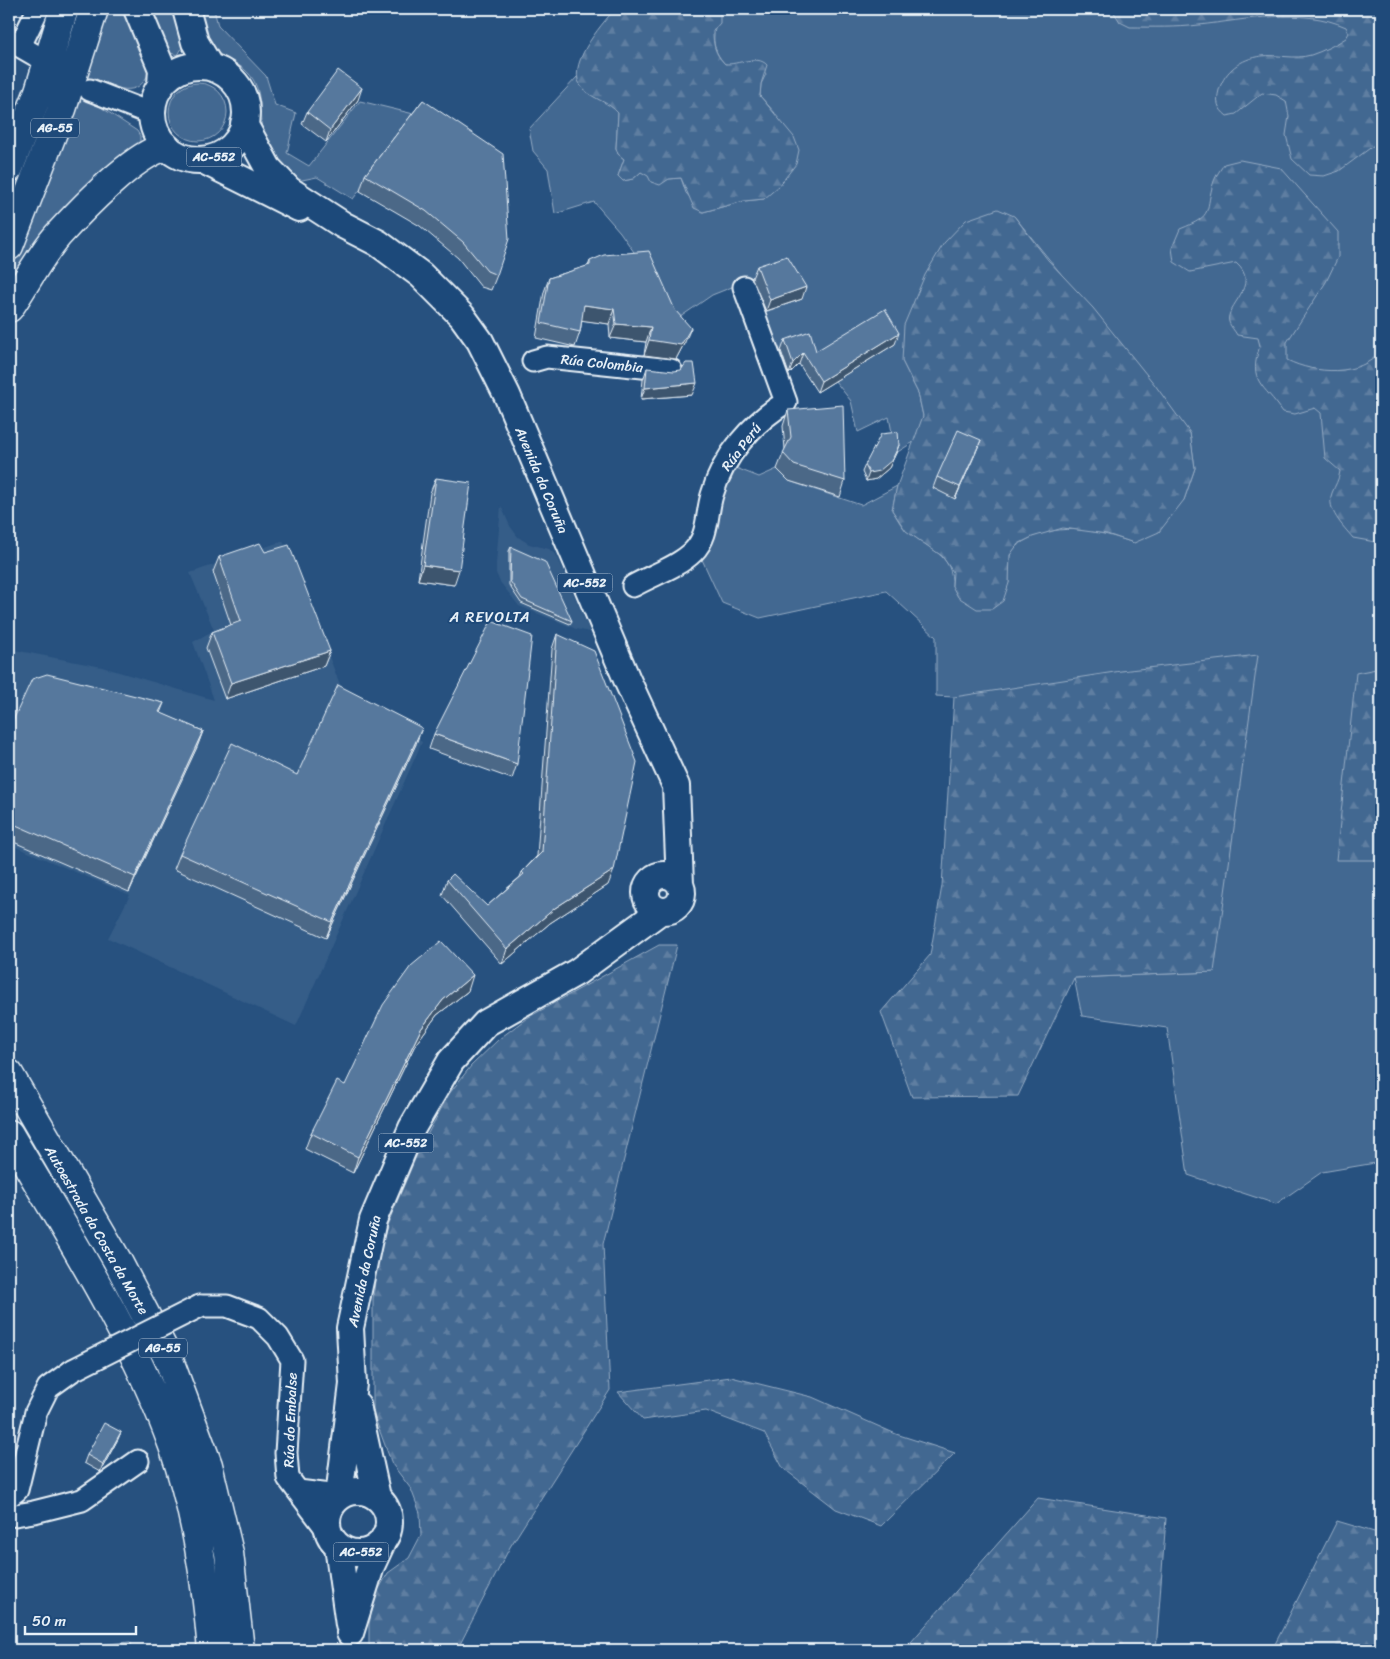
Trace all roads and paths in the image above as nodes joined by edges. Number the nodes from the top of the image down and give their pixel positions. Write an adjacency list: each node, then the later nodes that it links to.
1 (38, 9): 6 (street)
2 (64, 9): 14 (highway, AG-55)
3 (94, 9): 16 (highway, AG-55)
4 (137, 9): 8 (main road)
5 (186, 9): 7 (main road, AC-552)
6 (21, 47)
7 (210, 67): 8 (main road); 11 (main road, AC-552)
8 (161, 85): 10 (main road)
9 (90, 90): 10 (street)
10 (152, 114): 12 (main road, AC-552)
11 (244, 124): 13 (main road, AC-552); 15 (main road, AC-552)
12 (166, 147): 13 (main road, AC-552); 18 (highway)
13 (203, 160): 15 (main road, AC-552)
14 (9, 168)
15 (343, 225): 24 (main road, Avenida da Coruña / AC-552)
16 (9, 246)
17 (744, 287): 21 (street, Rúa Perú)
18 (9, 308)
19 (534, 361): 20 (street, Rúa Colombia)
20 (671, 370)
21 (633, 586)
22 (9, 1074): 35 (highway, Autoestrada da Costa da Morte / AG-55)
23 (9, 1134): 34 (highway, Autoestrada da Costa da Morte / AG-55)
24 (353, 1384): 28 (main road, Avenida da Coruña / AC-552); 29 (main road, Avenida da Coruña / AC-552)
25 (138, 1461): 30 (street)
26 (298, 1491): 27 (street, Rúa do Embalse, bridge); 28 (street); 32 (street, Rúa do Embalse)
27 (9, 1496)
28 (339, 1496): 29 (main road); 32 (main road, AC-552)
29 (378, 1497): 31 (main road, AC-552)
30 (9, 1516)
31 (388, 1531): 32 (main road, AC-552); 33 (main road, AC-552)
32 (333, 1538): 33 (main road, AC-552)
33 (349, 1642)
34 (212, 1650)
35 (240, 1650)

